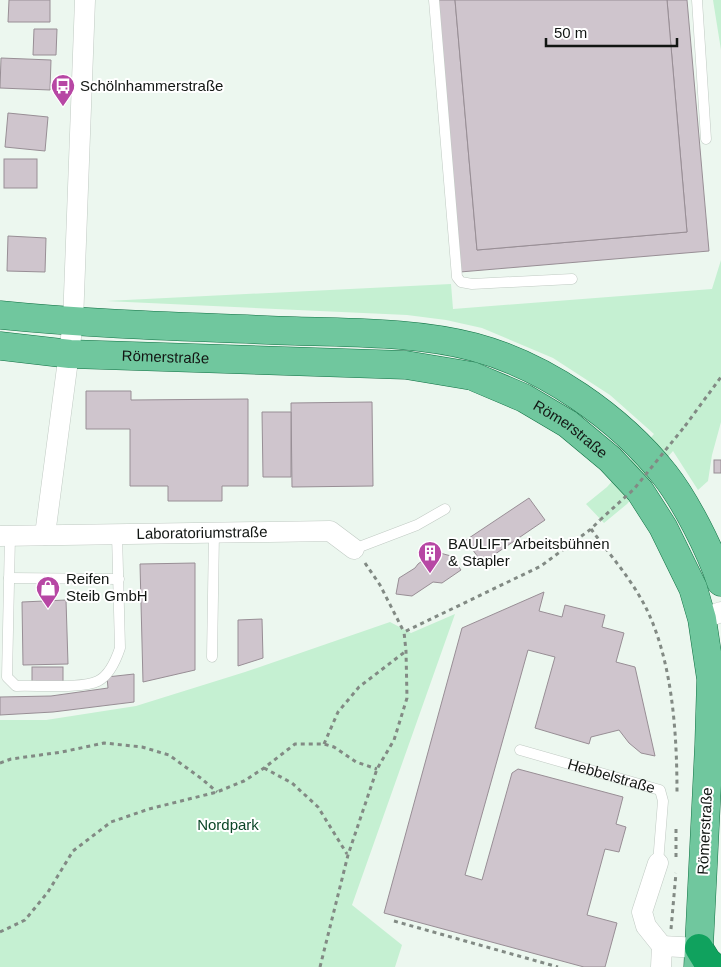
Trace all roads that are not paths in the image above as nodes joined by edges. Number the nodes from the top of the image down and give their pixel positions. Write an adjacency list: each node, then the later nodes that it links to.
1 (85, 0): 7 (street)
2 (434, 0): 5 (lane)
3 (697, 0): 4 (lane)
4 (706, 139)
5 (572, 279)
6 (0, 315): 7 (main road, Römerstraße)
7 (73, 322): 9 (street); 18 (main road, Römerstraße)
8 (0, 346): 9 (main road, Römerstraße)
9 (70, 354): 13 (street); 19 (main road, Römerstraße)
10 (445, 509): 15 (lane)
11 (214, 532): 12 (street, Laboratoriumstraße); 15 (street, Laboratoriumstraße); 20 (lane)
12 (117, 534): 13 (street, Laboratoriumstraße); 17 (lane)
13 (45, 535): 14 (street, Laboratoriumstraße)
14 (5, 536): 16 (lane)
15 (354, 549)
16 (9, 578): 17 (lane); 17 (lane)
17 (119, 579)
18 (721, 582)
19 (712, 615): 24 (main road, Römerstraße)
20 (212, 657)
21 (520, 750): 22 (lane, Hebbelstraße)
22 (672, 865): 23 (street, Hebbelstraße)
23 (666, 946): 24 (street); 25 (street)
24 (708, 958)
25 (661, 967)

